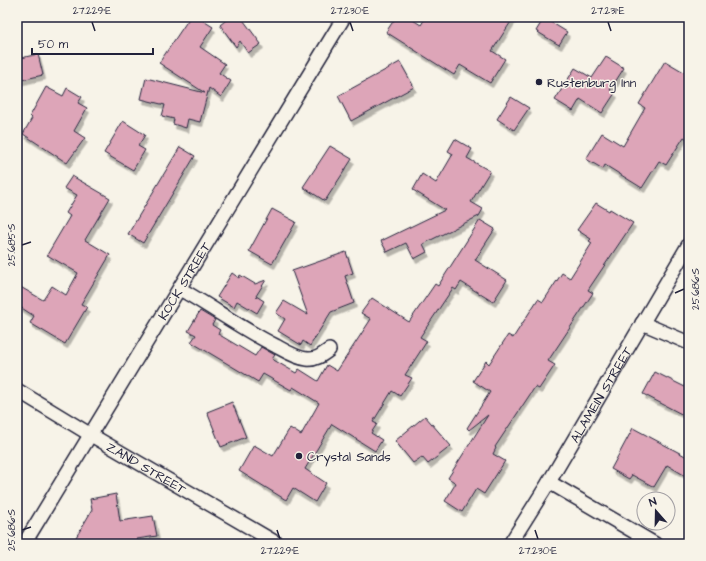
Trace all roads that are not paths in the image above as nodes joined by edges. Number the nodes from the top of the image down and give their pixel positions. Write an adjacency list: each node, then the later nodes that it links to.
1 (344, 17): 3 (street, KOCK STREET)
2 (689, 244): 4 (street, ALAMEIN STREET)
3 (180, 289): 6 (street); 8 (street, KOCK STREET)
4 (642, 323): 5 (street); 9 (street, ALAMEIN STREET)
5 (689, 343)
6 (329, 350)
7 (17, 390): 8 (street, ZAND STREET)
8 (91, 435): 10 (street, KOCK STREET); 11 (street, ZAND STREET)
9 (549, 482): 12 (street, ALAMEIN STREET); 13 (street)
10 (24, 544)
11 (278, 544)
12 (510, 544)
13 (655, 544)

